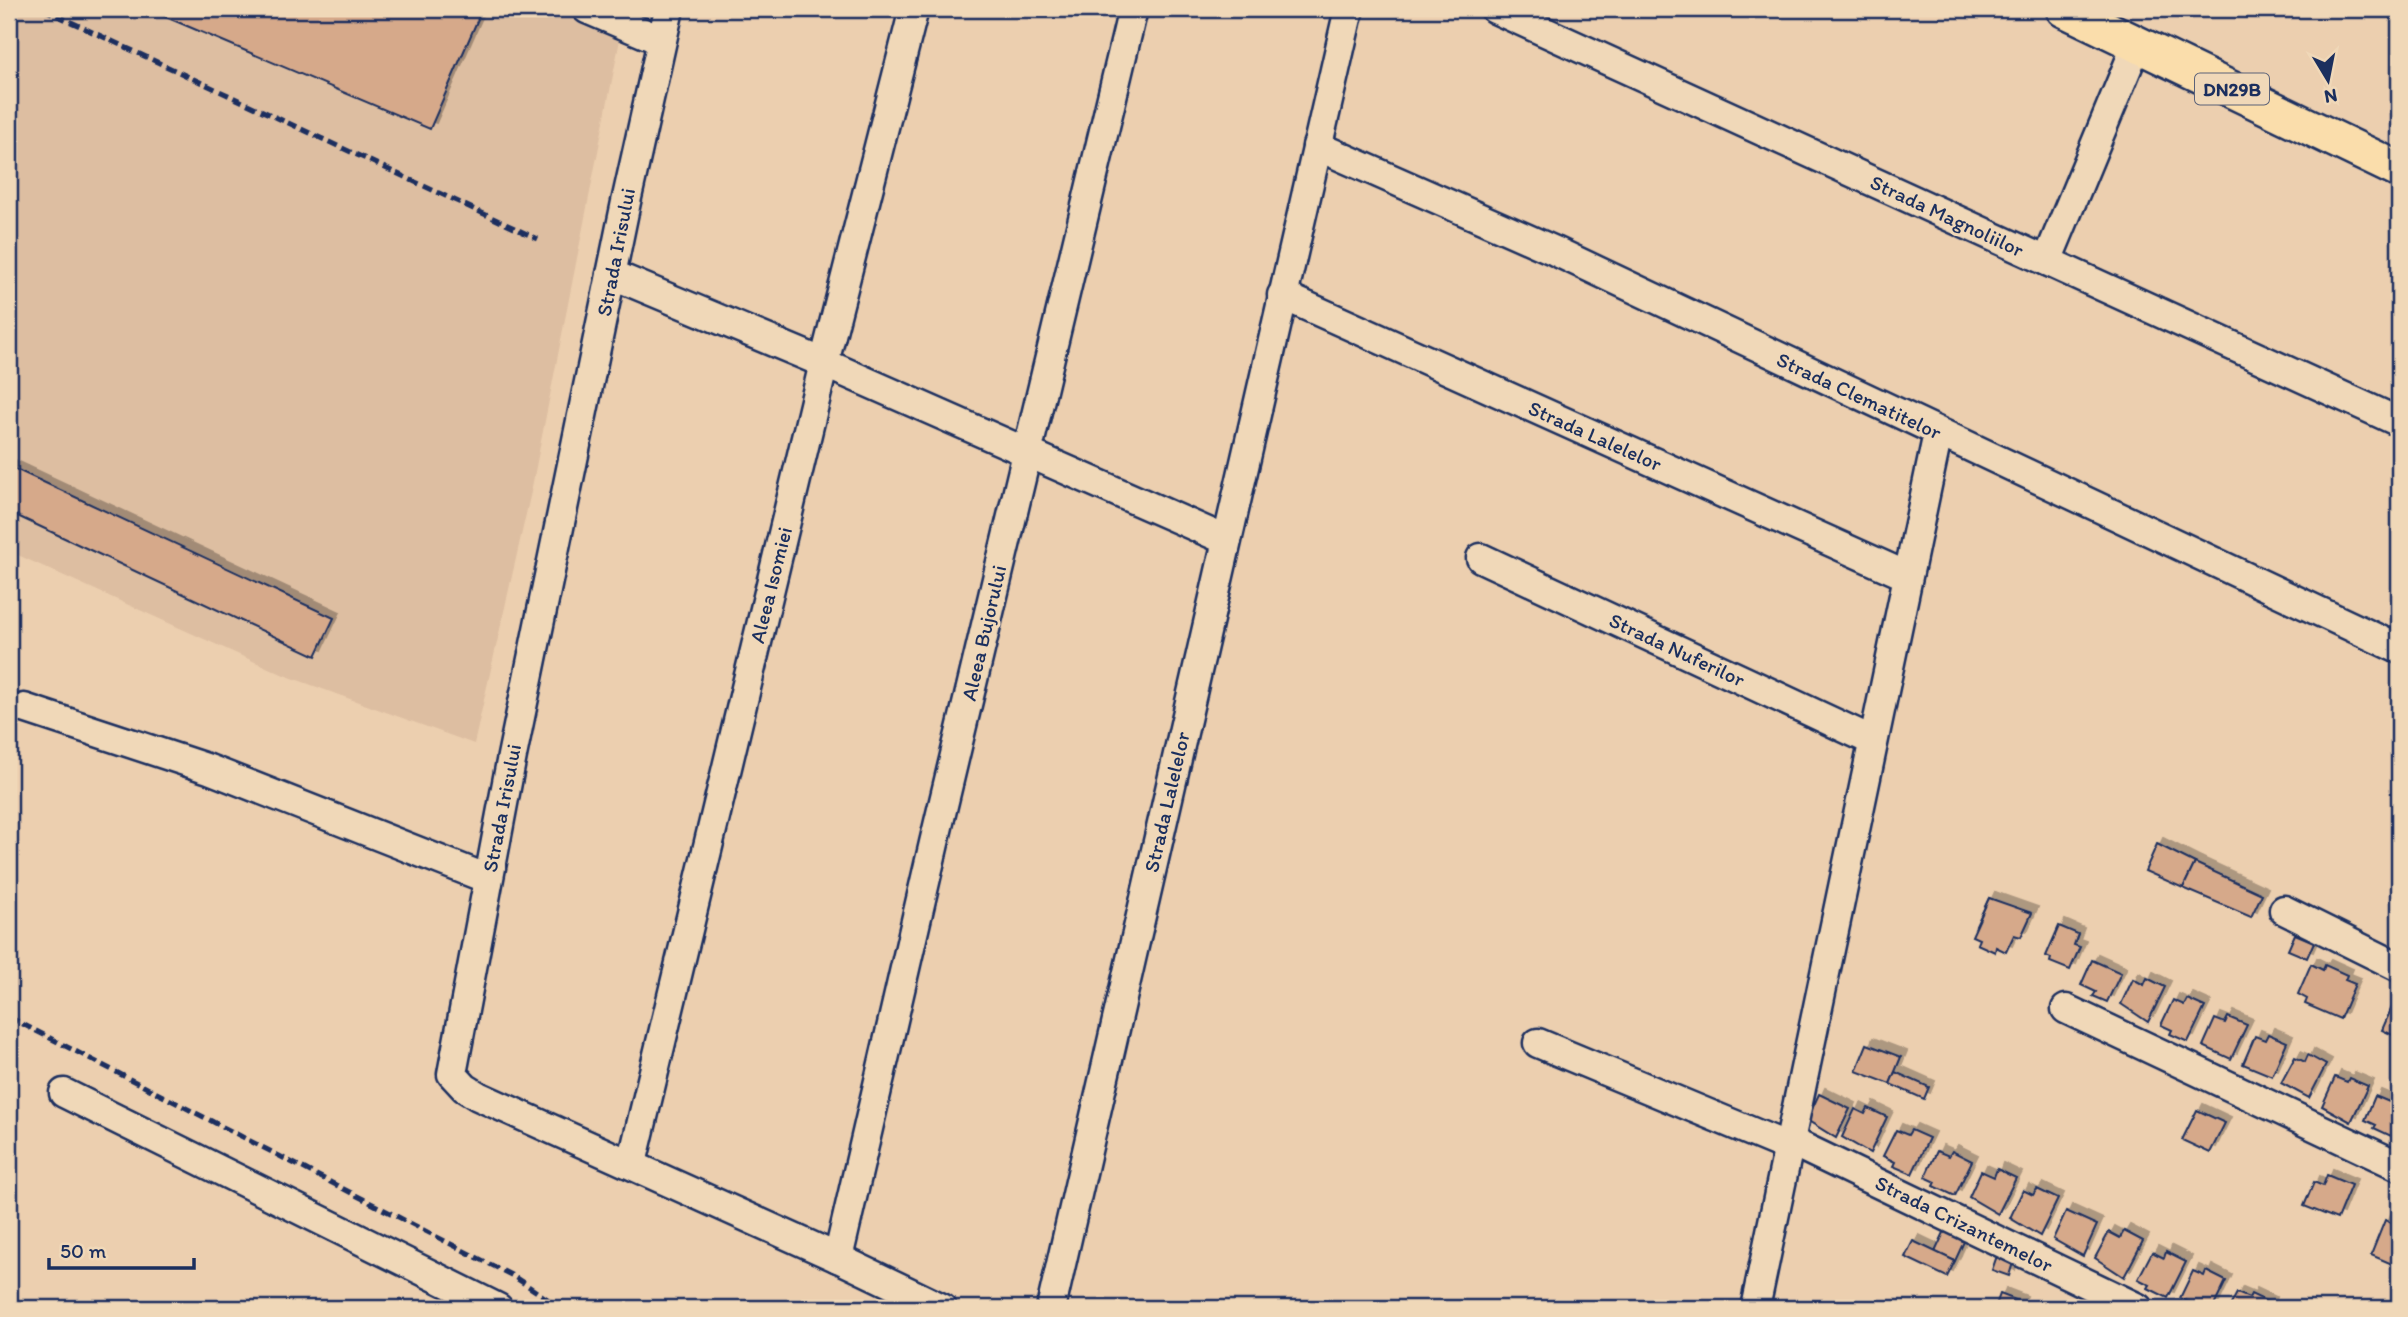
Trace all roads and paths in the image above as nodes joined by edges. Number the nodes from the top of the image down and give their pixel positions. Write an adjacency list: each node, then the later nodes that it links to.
1 (587, 9): 8 (street)
2 (669, 9): 8 (street, Strada Irisului)
3 (914, 9): 15 (street, Aleea Isomiei)
4 (1133, 9): 18 (street, Aleea Bujorului)
5 (1349, 9): 10 (street, Strada Lalelelor)
6 (1495, 9): 12 (street, Strada Magnoliilor)
7 (2064, 9): 9 (main road, DN29B)
8 (660, 40): 13 (street, Strada Irisului)
9 (2137, 44): 11 (main road, DN29B); 12 (street)
10 (1317, 146): 14 (street, Strada Lalelelor); 17 (street, Strada Clematitelor)
11 (2399, 170)
12 (2047, 261): 16 (street, Strada Magnoliilor)
13 (611, 274): 15 (street); 25 (street, Strada Irisului)
14 (1282, 295): 19 (street, Strada Lalelelor); 21 (street, Strada Lalelelor)
15 (824, 363): 18 (street); 32 (street, Aleea Isomiei)
16 (2399, 422)
17 (1938, 433): 21 (street); 22 (street, Strada Clematitelor)
18 (1027, 452): 19 (street); 34 (street, Aleea Bujorului)
19 (1226, 540): 37 (street, Strada Lalelelor)
20 (1481, 558): 24 (street, Strada Nuferilor)
21 (1907, 576): 24 (street)
22 (2399, 649)
23 (24, 708): 25 (street)
24 (1873, 741): 31 (street)
25 (488, 879): 32 (street, Strada Irisului)
26 (2284, 910): 27 (street)
27 (2399, 967)
28 (2066, 1009): 33 (street)
29 (1538, 1043): 31 (street)
30 (64, 1093): 35 (street)
31 (1789, 1144): 38 (street); 39 (street, Strada Crizantemelor)
32 (632, 1163): 34 (street, Strada Irisului)
33 (2399, 1167)
34 (838, 1258): 36 (street, Strada Irisului)
35 (498, 1308)
36 (942, 1308)
37 (1051, 1308)
38 (1755, 1308)
39 (2138, 1308)

